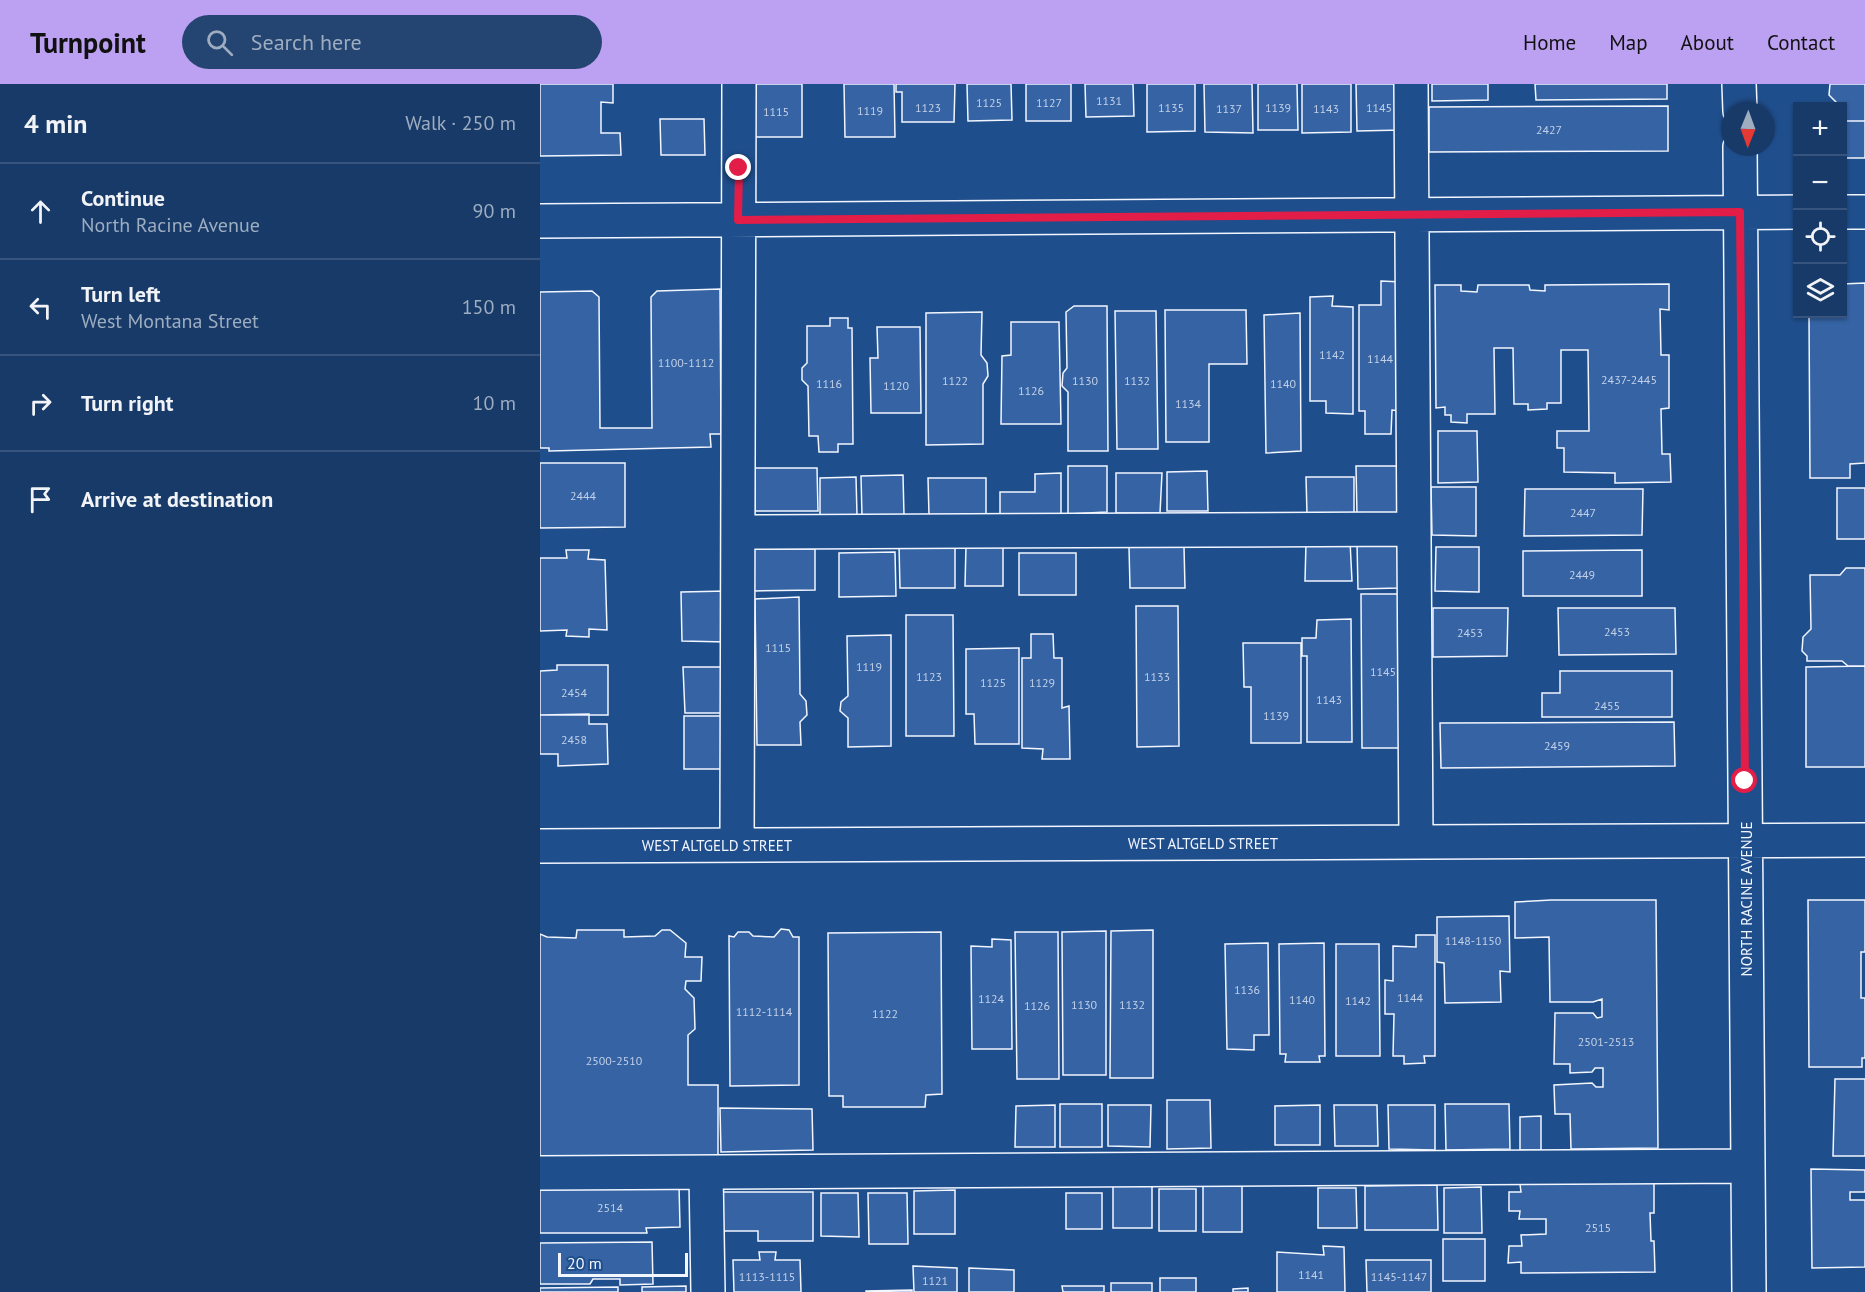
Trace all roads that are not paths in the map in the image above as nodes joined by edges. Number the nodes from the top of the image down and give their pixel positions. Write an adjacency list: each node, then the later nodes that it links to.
1 (739, 84): 11 (street)
2 (1411, 84): 10 (street)
3 (1739, 84): 4 (street)
4 (1740, 102)
5 (1740, 156): 6 (street, NORTH RACINE AVENUE)
6 (1740, 212): 7 (street); 10 (street); 16 (street, NORTH RACINE AVENUE)
7 (1793, 212)
8 (1847, 212): 9 (street)
9 (1865, 212)
10 (1412, 214): 11 (street); 13 (street)
11 (738, 220): 12 (street); 14 (street)
12 (540, 221)
13 (1413, 530): 14 (street); 17 (street)
14 (738, 531): 18 (street)
15 (1865, 840): 16 (street, WEST ALTGELD STREET)
16 (1746, 841): 17 (street, WEST ALTGELD STREET); 20 (street, NORTH RACINE AVENUE)
17 (1416, 842): 18 (street, WEST ALTGELD STREET)
18 (737, 845): 19 (street, WEST ALTGELD STREET)
19 (540, 846)
20 (1748, 1166): 22 (street); 24 (street, NORTH RACINE AVENUE)
21 (540, 1173): 22 (street)
22 (706, 1173): 23 (street)
23 (708, 1292)
24 (1749, 1292)

